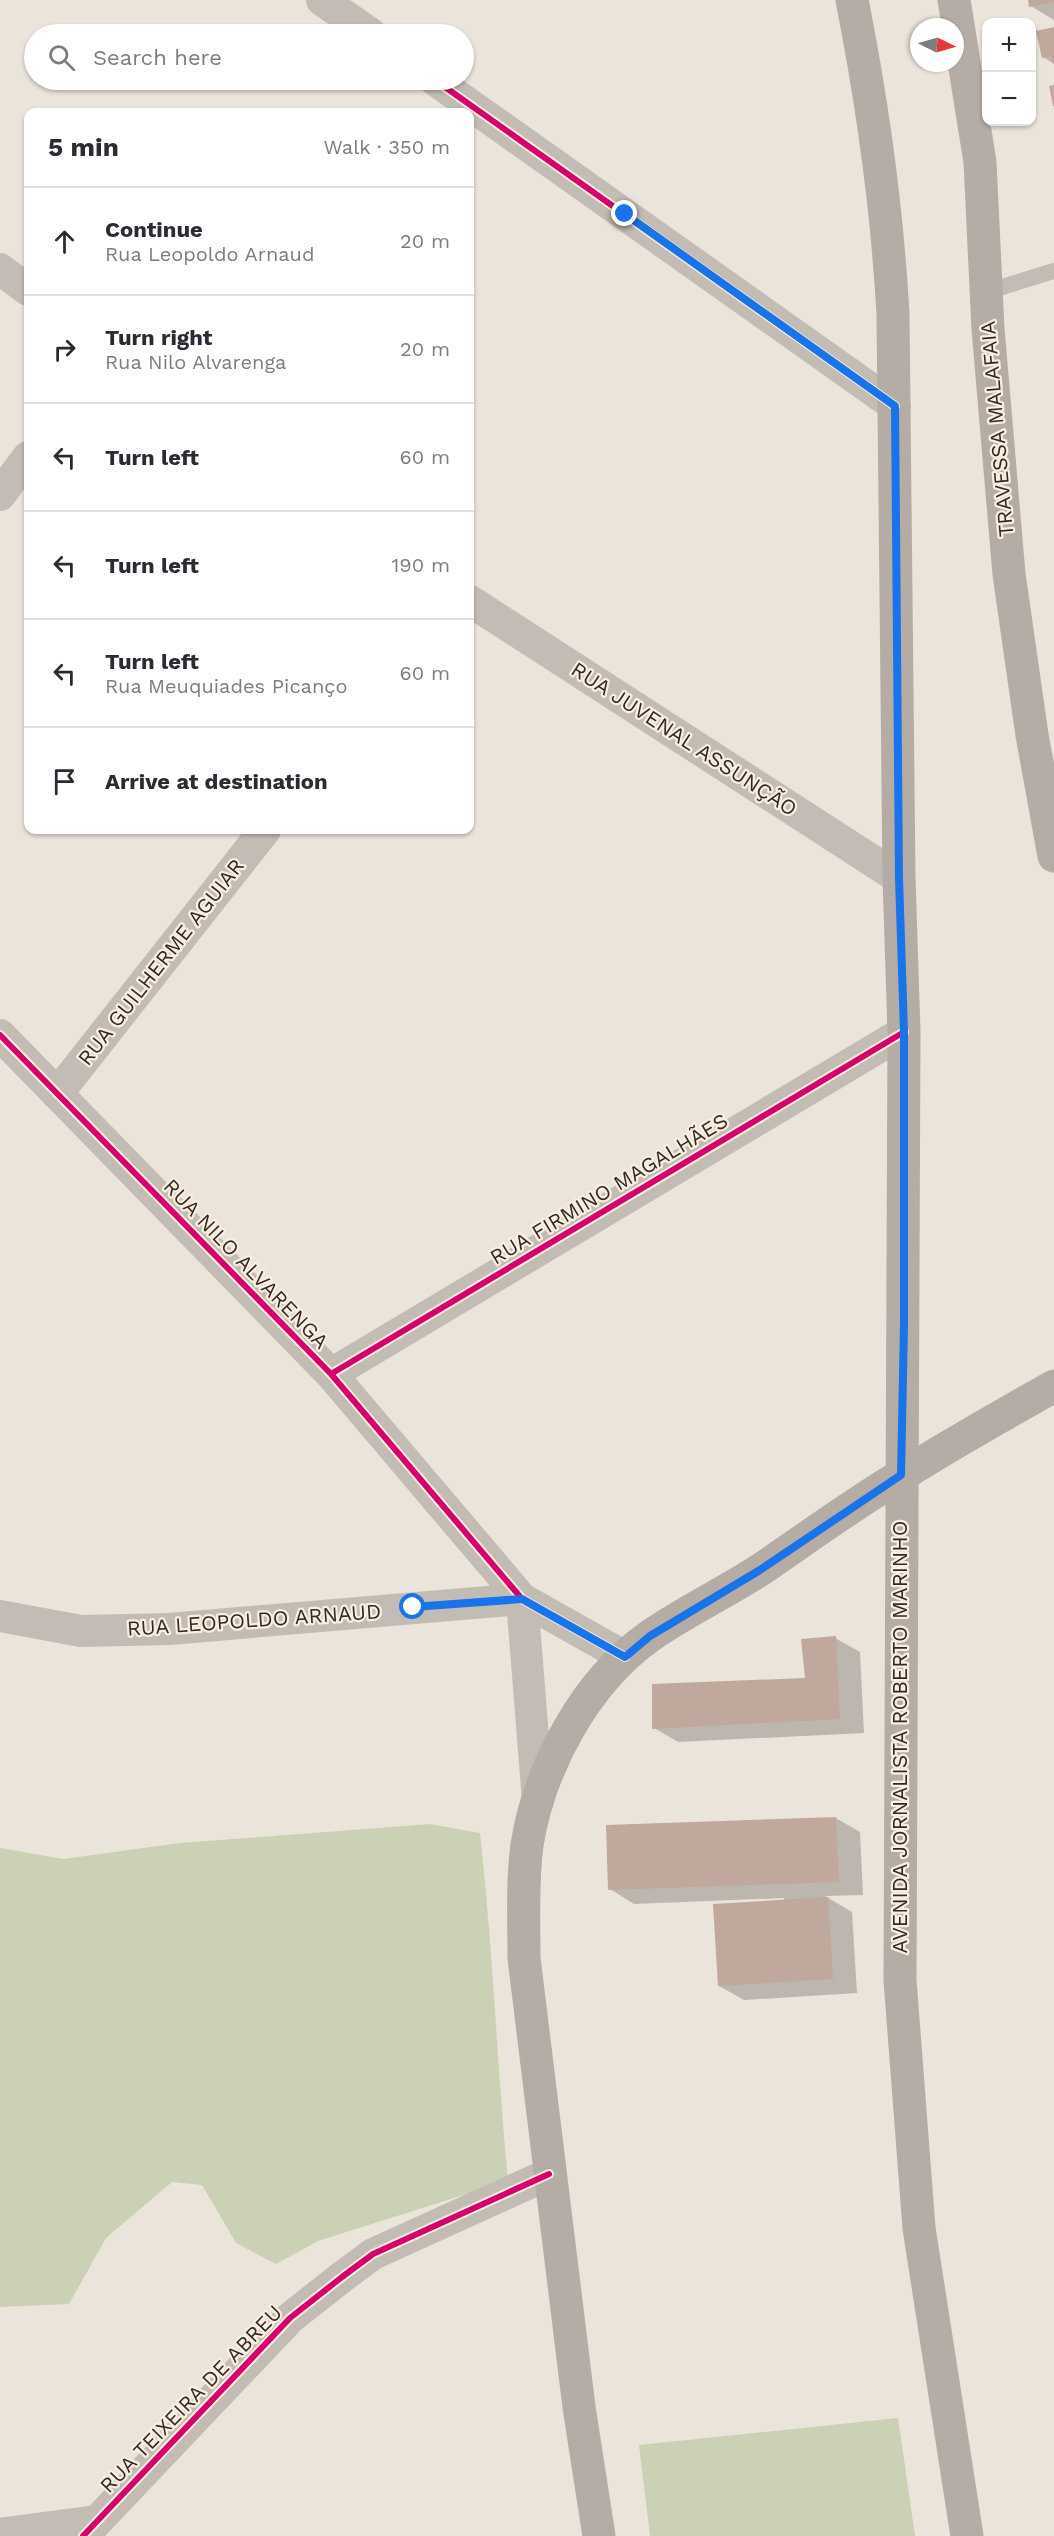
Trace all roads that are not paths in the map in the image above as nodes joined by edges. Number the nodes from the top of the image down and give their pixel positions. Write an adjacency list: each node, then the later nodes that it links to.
1 (322, 0): 4 (street)
2 (852, 0): 10 (main road, AVENIDA JORNALISTA ROBERTO MARINHO)
3 (954, 0): 9 (main road, TRAVESSA MALAFAIA)
4 (357, 24)
5 (449, 90): 10 (street)
6 (0, 268): 8 (street)
7 (1054, 271): 9 (lane)
8 (24, 287)
9 (986, 292): 15 (main road, TRAVESSA MALAFAIA)
10 (895, 406): 16 (main road, AVENIDA JORNALISTA ROBERTO MARINHO)
11 (24, 462): 12 (street)
12 (0, 495)
13 (474, 604): 16 (street, RUA JUVENAL ASSUNÇÃO)
14 (262, 834): 19 (street, RUA GUILHERME AGUIAR)
15 (1054, 856)
16 (899, 878): 17 (main road, AVENIDA JORNALISTA ROBERTO MARINHO)
17 (904, 1032): 20 (street, RUA FIRMINO MAGALHÃES); 22 (main road, AVENIDA JORNALISTA ROBERTO MARINHO)
18 (0, 1035): 19 (street, RUA NILO ALVARENGA)
19 (57, 1094): 20 (street, RUA NILO ALVARENGA)
20 (331, 1374): 23 (street, RUA NILO ALVARENGA)
21 (1054, 1386): 22 (main road)
22 (901, 1475): 25 (main road); 31 (main road, AVENIDA JORNALISTA ROBERTO MARINHO)
23 (522, 1599): 24 (street, RUA LEOPOLDO ARNAUD); 25 (street, RUA NILO ALVARENGA); 26 (street)
24 (0, 1616)
25 (625, 1657): 26 (main road)
26 (538, 1801): 27 (main road)
27 (549, 2174): 28 (street, RUA TEIXEIRA DE ABREU); 30 (main road)
28 (89, 2529): 29 (street)
29 (0, 2534)
30 (599, 2536)
31 (967, 2536)

